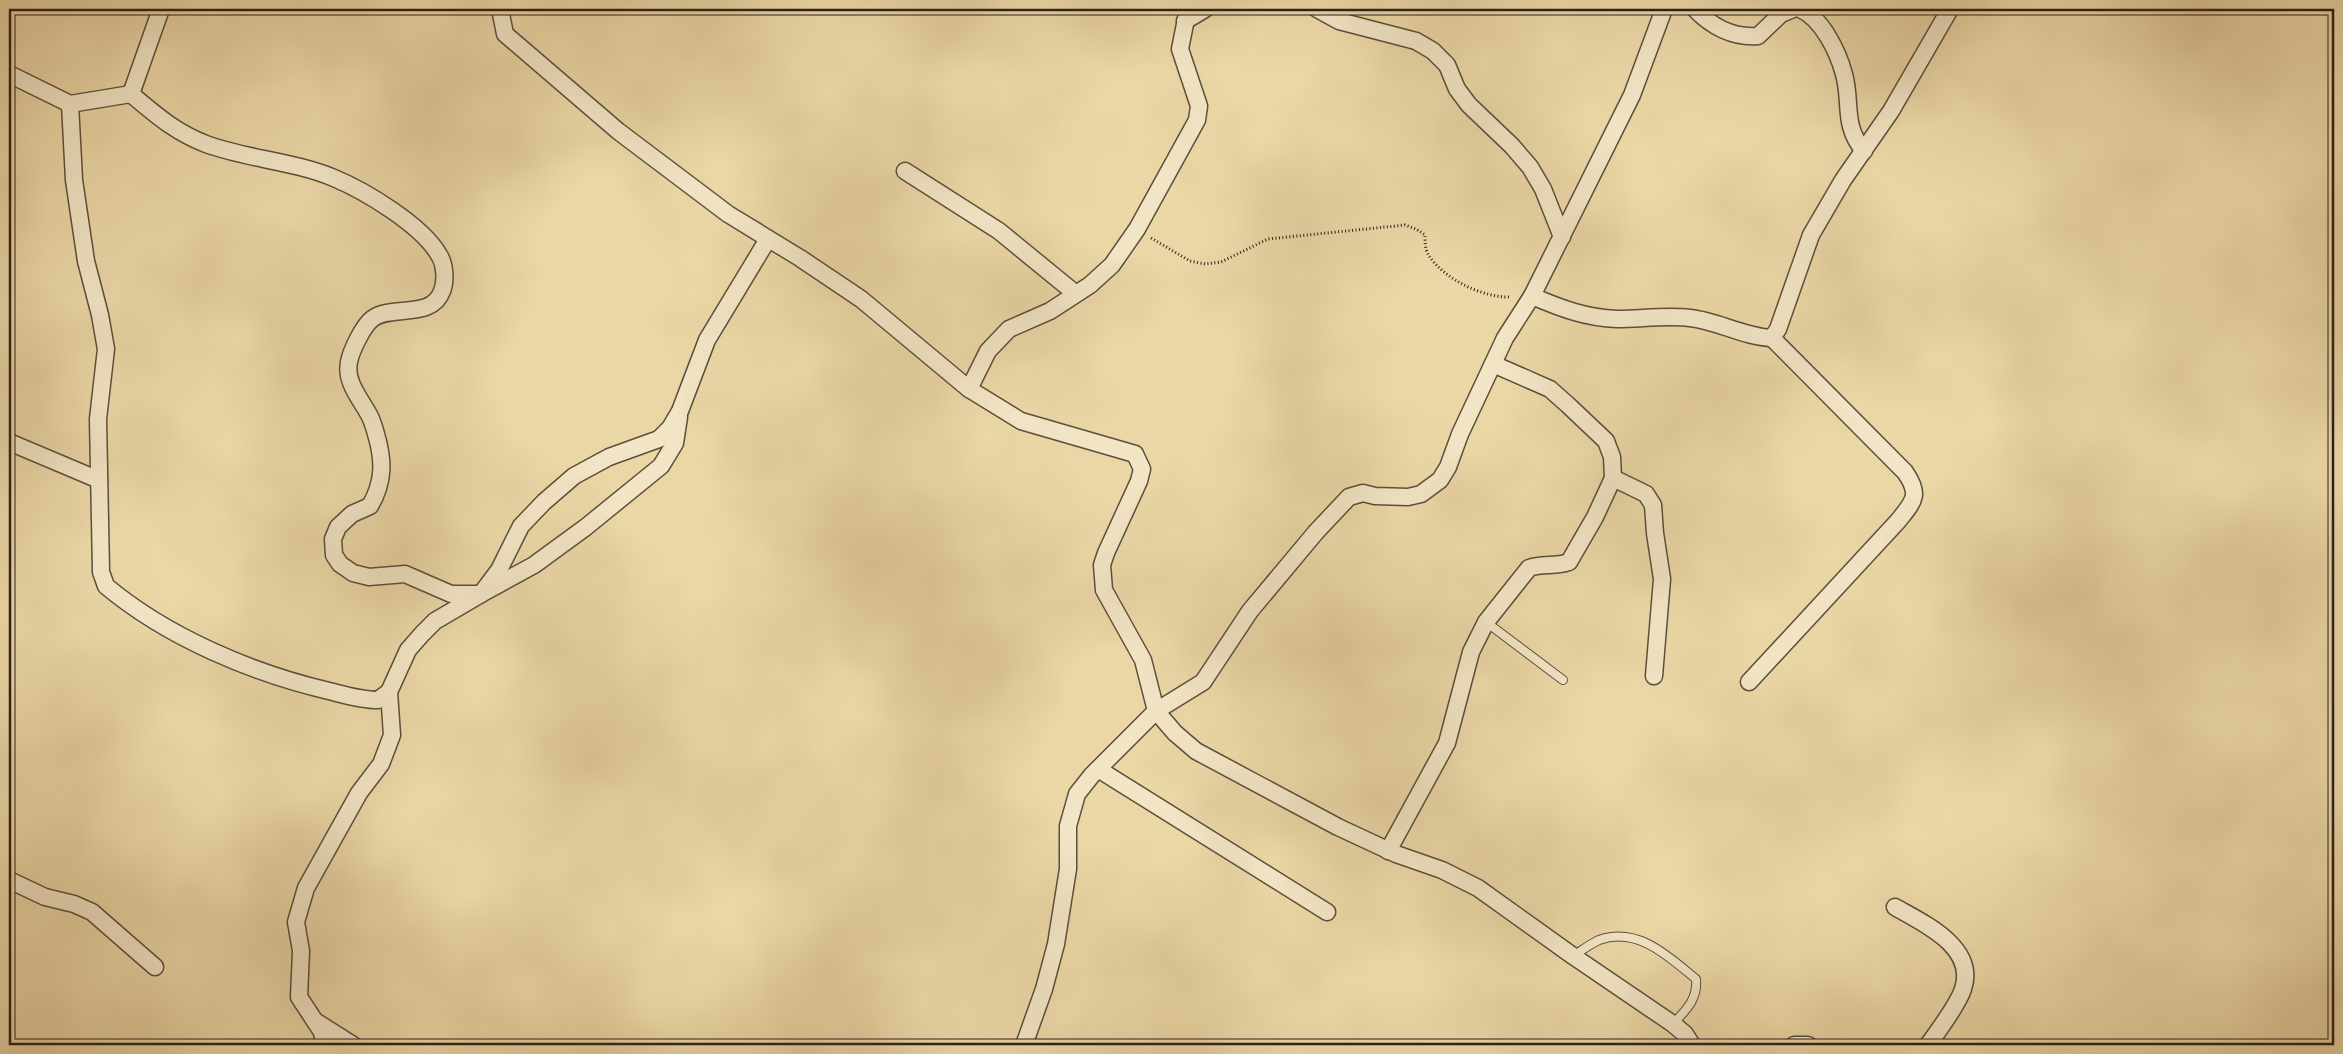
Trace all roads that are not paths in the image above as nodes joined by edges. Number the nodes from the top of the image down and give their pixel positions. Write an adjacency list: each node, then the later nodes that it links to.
1 (161, 9): 12 (street)
2 (500, 9): 17 (street)
3 (1206, 9): 10 (street)
4 (1317, 9): 16 (street)
5 (1664, 9): 16 (street)
6 (1694, 9): 7 (street)
7 (1793, 9)
8 (1800, 9): 14 (street)
9 (1950, 9): 14 (street)
10 (1187, 15): 18 (street)
11 (9, 74): 13 (street)
12 (131, 94): 13 (street); 27 (street)
13 (70, 104): 26 (street)
14 (1864, 151): 20 (street)
15 (905, 171): 18 (street)
16 (1562, 237): 19 (street)
17 (768, 239): 22 (street); 23 (street)
18 (1076, 294): 22 (street)
19 (1532, 296): 20 (street); 21 (street)
20 (1772, 338): 31 (street)
21 (1493, 364): 25 (street); 33 (street)
22 (969, 389): 33 (street)
23 (680, 411): 27 (street); 27 (street)
24 (9, 442): 26 (street)
25 (1613, 478): 28 (street); 29 (street)
26 (100, 480): 32 (street)
27 (481, 594): 32 (street)
28 (1486, 622): 30 (lane); 35 (street)
29 (1654, 676)
30 (1563, 680)
31 (1749, 682)
32 (389, 692): 41 (street)
33 (1156, 711): 34 (street); 35 (street)
34 (1098, 769): 38 (street); 45 (street)
35 (1388, 851): 39 (street)
36 (9, 880): 40 (street)
37 (1895, 907): 49 (street)
38 (1327, 912)
39 (1573, 956): 42 (street); 42 (lane)
40 (155, 967)
41 (311, 1019): 43 (street); 44 (street)
42 (1673, 1024): 46 (street)
43 (324, 1045)
44 (354, 1045)
45 (1024, 1045)
46 (1692, 1045)
47 (1794, 1045): 48 (street)
48 (1808, 1045)
49 (1928, 1045)

